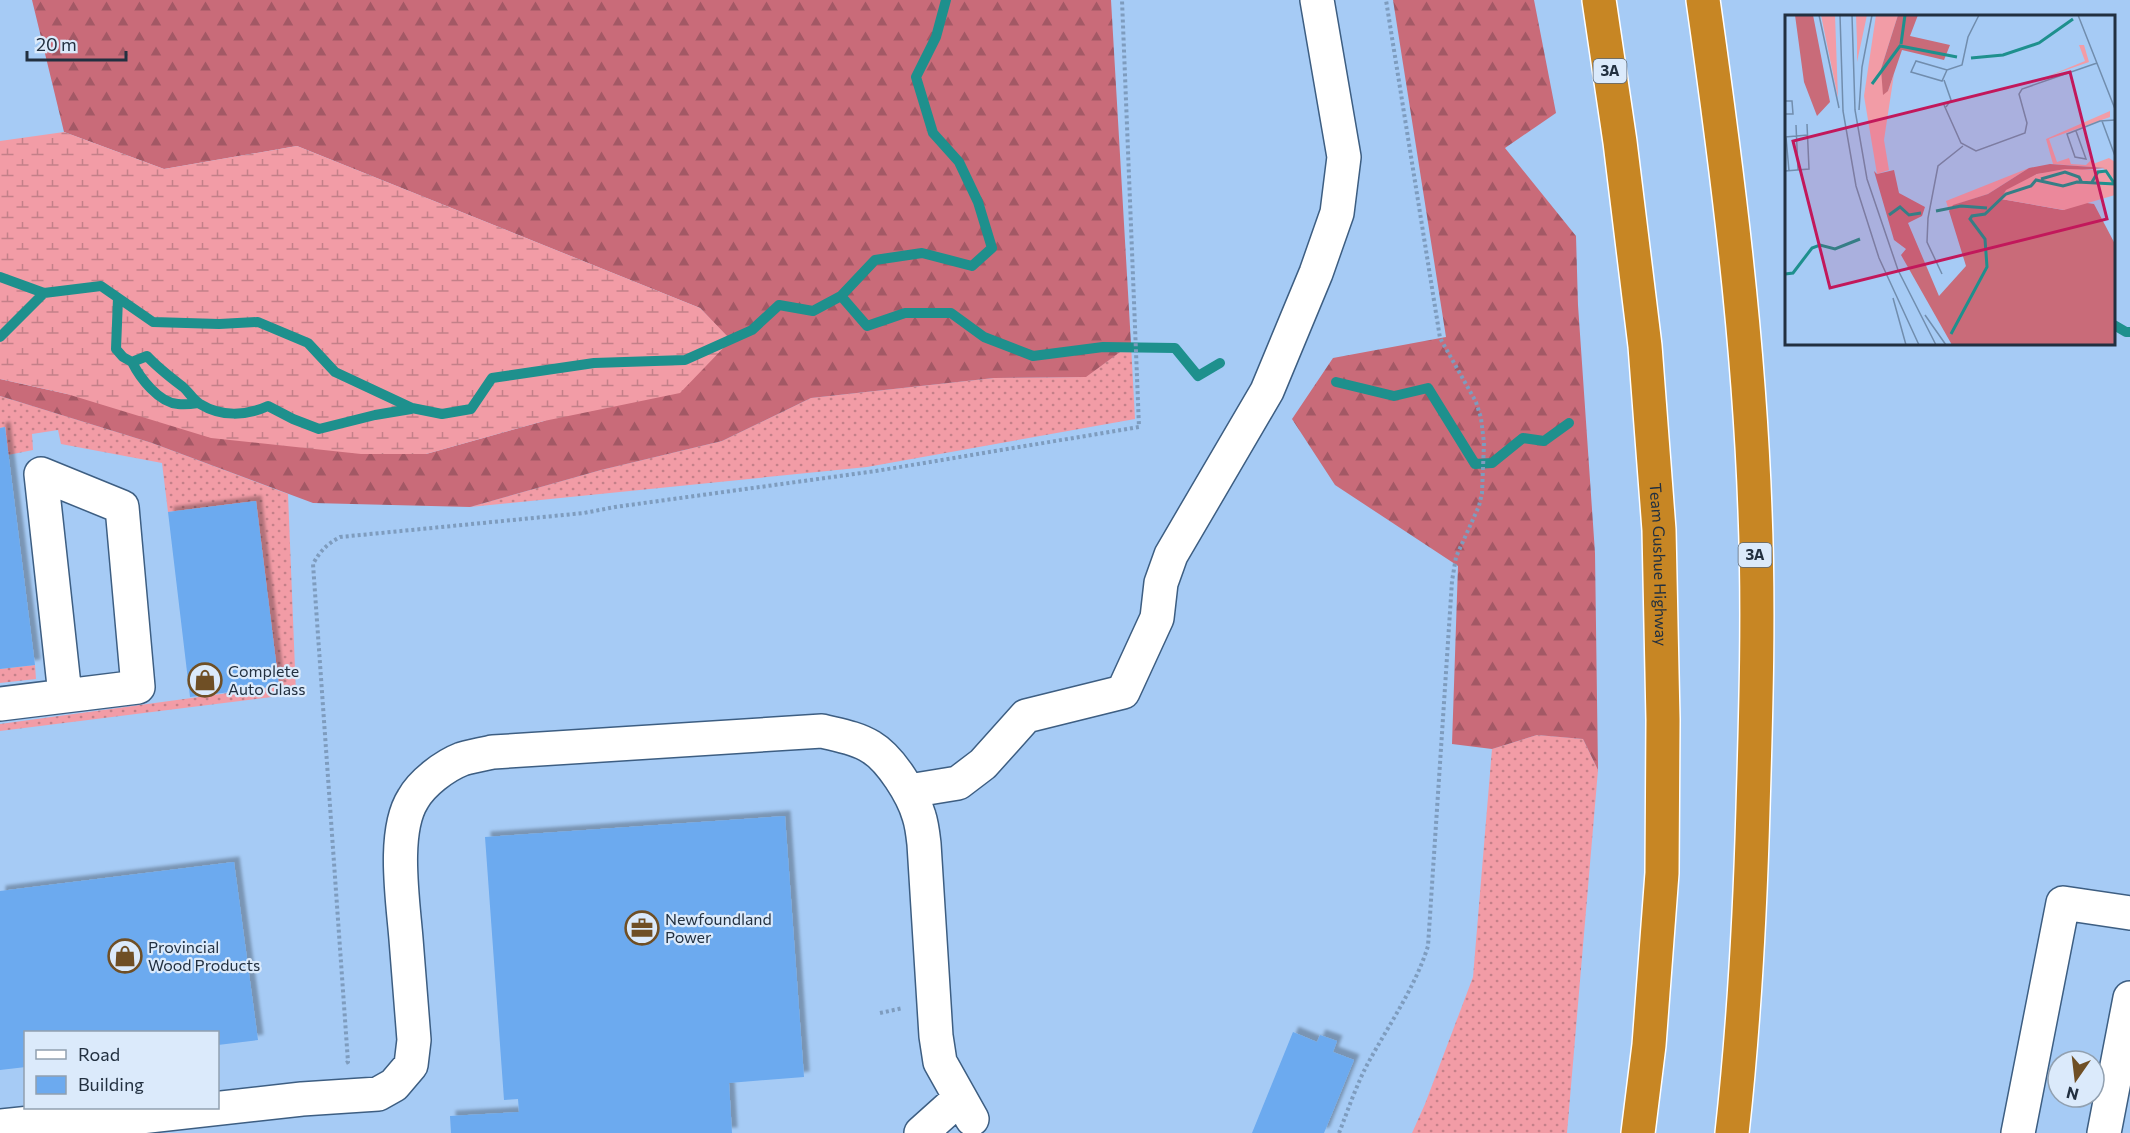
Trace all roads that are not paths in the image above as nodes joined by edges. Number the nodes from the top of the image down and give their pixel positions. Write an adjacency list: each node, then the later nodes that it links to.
1 (1317, 0): 6 (lane)
2 (1599, 0): 9 (highway, Team Gushue Highway / 3A)
3 (1703, 0): 13 (highway, 3A)
4 (65, 696): 4 (lane); 5 (lane)
5 (0, 704)
6 (909, 791): 10 (lane); 14 (lane)
7 (2130, 913): 17 (lane)
8 (2130, 998): 18 (lane)
9 (1649, 1045): 15 (highway); 16 (highway, Team Gushue Highway / 3A)
10 (219, 1108)
11 (212, 1109): 12 (lane)
12 (0, 1126)
13 (1733, 1126)
14 (921, 1133)
15 (1625, 1133)
16 (1638, 1133)
17 (2018, 1133)
18 (2104, 1133)

